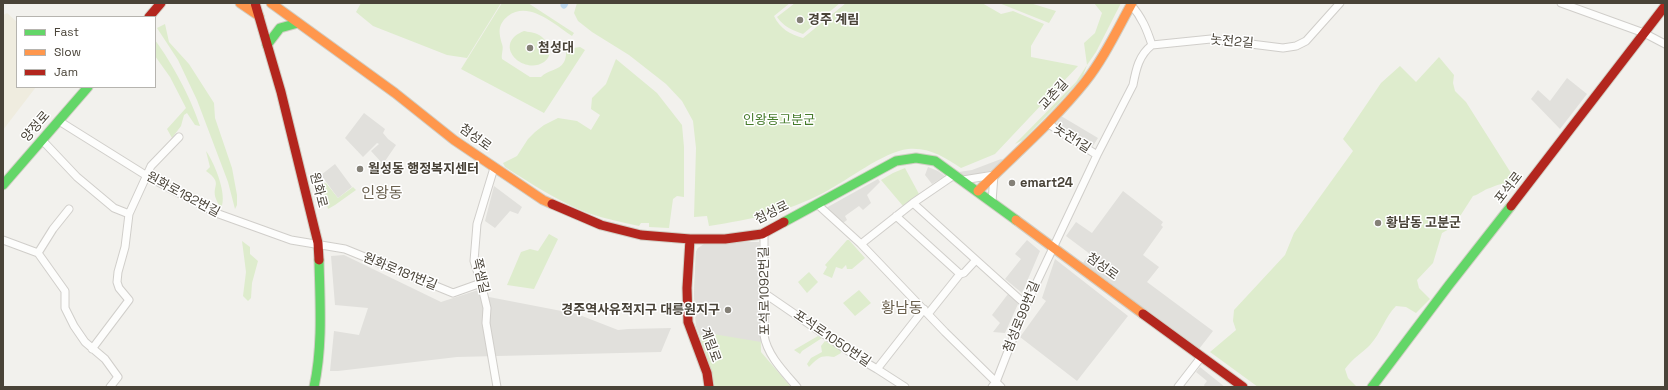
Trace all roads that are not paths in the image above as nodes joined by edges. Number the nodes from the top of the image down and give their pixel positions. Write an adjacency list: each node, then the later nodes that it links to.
1 (161, 3): 9 (street)
2 (240, 3): 10 (street)
3 (255, 3): 10 (street, 원화로)
4 (271, 3): 11 (street, 첨성로)
5 (1340, 3): 15 (street, 놋전2길)
6 (1560, 3): 12 (street)
7 (1131, 4): 15 (street); 18 (street, 교촌길)
8 (1665, 6): 12 (street, 포석로)
9 (150, 16)
10 (259, 16): 14 (street, 원화로)
11 (298, 23): 14 (street); 22 (street, 첨성로)
12 (1644, 33): 13 (street); 60 (street, 포석로)
13 (1665, 44)
14 (267, 45): 38 (street, 원화로)
15 (1152, 45): 21 (street)
16 (87, 88): 17 (street, 양정로)
17 (59, 121): 20 (street, 양정로); 24 (street, 원화로182번길)
18 (1046, 123): 21 (street, 놋전1길); 25 (street, 교촌길)
19 (178, 137): 24 (street)
20 (42, 140): 27 (street, 양정로); 33 (street)
21 (1097, 155): 40 (street)
22 (494, 168): 36 (street, 첨성로); 44 (street, 쪽샘길)
23 (954, 175): 26 (street, 첨성로); 30 (street); 31 (street, 첨성로)
24 (147, 176): 33 (street); 38 (street, 원화로182번길)
25 (994, 176): 26 (street); 28 (street, 교촌길); 29 (street)
26 (963, 180): 28 (street, 첨성로)
27 (3, 184)
28 (978, 191): 29 (street, 첨성로)
29 (992, 202): 40 (street, 첨성로)
30 (913, 203): 34 (street); 42 (street)
31 (818, 204): 35 (street, 첨성로); 39 (street)
32 (69, 209): 41 (street)
33 (129, 214): 48 (street)
34 (896, 216): 39 (street); 43 (street)
35 (764, 233): 36 (street, 첨성로); 45 (street, 포석로1092번길)
36 (690, 239): 55 (street, 계림로)
37 (3, 240): 41 (street)
38 (318, 243): 44 (street, 원화로181번길); 53 (street, 원화로)
39 (861, 244): 47 (street)
40 (1053, 246): 46 (street, 첨성로99번길); 49 (street, 첨성로)
41 (38, 253): 48 (street)
42 (976, 260): 43 (street, 포석로1050번길); 46 (street)
43 (960, 274): 47 (street, 포석로1050번길)
44 (481, 283): 54 (street, 쪽샘길)
45 (764, 293): 50 (street, 포석로1050번길); 56 (street, 포석로1092번길)
46 (1026, 305): 51 (street, 첨성로99번길)
47 (926, 312): 50 (street, 포석로1050번길); 51 (street)
48 (92, 349): 52 (street)
49 (1202, 356): 58 (street); 59 (street, 첨성로)
50 (877, 369): 57 (street)
51 (996, 385)
52 (110, 387)
53 (314, 387)
54 (497, 387)
55 (710, 387)
56 (797, 387)
57 (905, 387)
58 (1178, 387)
59 (1243, 387)
60 (1372, 387)

